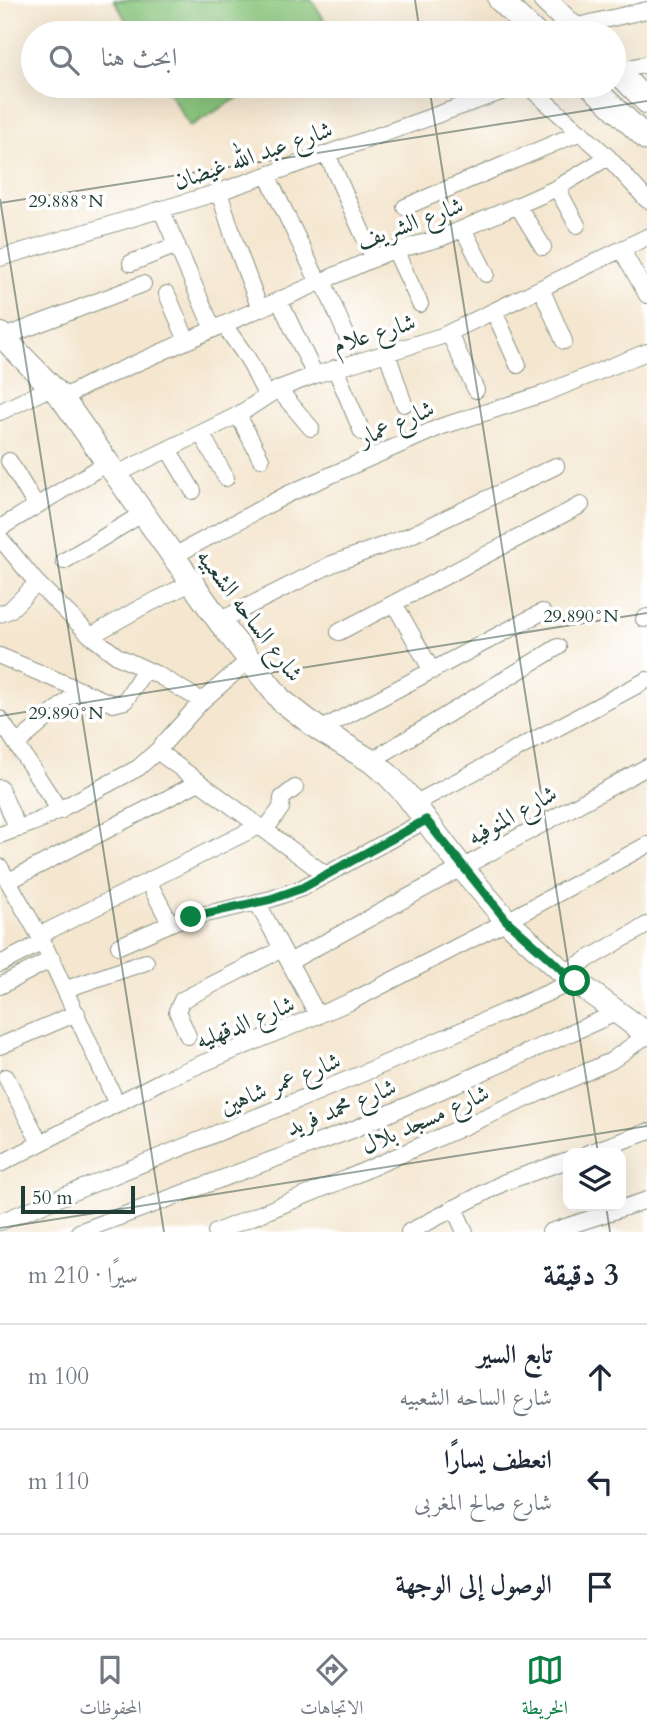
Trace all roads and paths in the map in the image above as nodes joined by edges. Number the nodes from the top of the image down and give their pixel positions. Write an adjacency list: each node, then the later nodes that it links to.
1 (500, 0): 4 (main road)
2 (545, 0): 5 (main road)
3 (647, 10): 6 (street)
4 (522, 21)
5 (567, 21)
6 (608, 21)
7 (647, 64): 8 (street)
8 (626, 67)
9 (626, 80): 13 (main road)
10 (484, 98): 16 (street, شارع عبد الله غيضان)
11 (542, 98): 14 (street)
12 (604, 98): 15 (main road)
13 (647, 102)
14 (582, 132): 17 (street); 23 (street)
15 (647, 139)
16 (327, 154): 18 (street, شارع عبد الله غيضان); 33 (street)
17 (608, 157): 19 (street, شارع الشريف); 21 (street)
18 (267, 175): 20 (street, شارع عبد الله غيضان); 36 (street)
19 (556, 188): 22 (street, شارع الشريف); 25 (street)
20 (219, 192): 24 (street, شارع عبد الله غيضان); 43 (street)
21 (647, 200)
22 (518, 206): 26 (street, شارع الشريف); 29 (street)
23 (405, 207)
24 (161, 209): 28 (street); 32 (street, شارع عبد الله غيضان)
25 (577, 225)
26 (463, 229): 30 (street, شارع الشريف); 35 (street)
27 (647, 237): 31 (street, شارع علام)
28 (177, 245): 34 (street); 45 (street)
29 (543, 247)
30 (395, 250): 33 (street, شارع الشريف); 42 (street)
31 (622, 250): 38 (street, شارع علام); 40 (street)
32 (0, 258)
33 (374, 259): 36 (street, شارع الشريف)
34 (131, 263)
35 (486, 274)
36 (321, 282): 41 (street, شارع الشريف); 48 (street)
37 (143, 284): 47 (street)
38 (541, 288): 44 (street, شارع علام); 50 (street)
39 (167, 294): 49 (street)
40 (647, 295)
41 (279, 300): 43 (street, شارع الشريف); 55 (street)
42 (420, 304)
43 (260, 309): 45 (street, شارع الشريف)
44 (494, 312): 46 (street, شارع علام); 53 (street)
45 (219, 327): 49 (street, شارع الشريف); 57 (street)
46 (449, 333): 52 (street, شارع علام); 56 (street)
47 (2, 336): 58 (main road, شارع الساحه الشعبيه)
48 (348, 339)
49 (187, 341): 58 (street, شارع الشريف)
50 (564, 341)
51 (647, 352): 77 (street, شارع عمار)
52 (387, 353): 54 (street, شارع علام); 59 (street)
53 (518, 365)
54 (335, 368): 55 (street, شارع علام); 63 (street)
55 (315, 375): 57 (street, شارع علام)
56 (476, 390)
57 (272, 392): 61 (street, شارع علام); 62 (street)
58 (57, 393): 60 (street, شارع الشريف); 69 (main road, شارع الساحه الشعبيه)
59 (404, 404)
60 (0, 412)
61 (238, 415): 64 (street, شارع علام); 66 (street)
62 (311, 428)
63 (362, 432)
64 (201, 433): 65 (street, شارع علام); 70 (street)
65 (168, 449): 69 (street, شارع علام); 71 (street)
66 (261, 459)
67 (9, 461): 73 (street)
68 (556, 466): 84 (street)
69 (111, 469): 73 (street, شارع علام); 74 (main road, شارع الساحه الشعبيه)
70 (226, 478)
71 (193, 491)
72 (581, 505): 81 (street)
73 (36, 506): 75 (street, شارع علام)
74 (142, 514): 77 (main road, شارع الساحه الشعبيه); 78 (street)
75 (0, 528)
76 (0, 538): 79 (street)
77 (172, 557): 80 (main road, شارع الساحه الشعبيه)
78 (64, 561)
79 (37, 583): 83 (street); 86 (street)
80 (191, 583): 84 (main road, شارع الساحه الشعبيه); 86 (street)
81 (394, 603): 85 (street); 91 (street)
82 (542, 612): 91 (street)
83 (0, 614)
84 (219, 621): 89 (main road, شارع الساحه الشعبيه)
85 (340, 632)
86 (91, 636): 90 (street)
87 (558, 647): 98 (street)
88 (1, 658): 93 (street)
89 (248, 661): 94 (street); 95 (main road, شارع الساحه الشعبيه)
90 (145, 669): 93 (street); 94 (street)
91 (432, 671): 95 (street)
92 (647, 680): 104 (street)
93 (80, 691): 96 (street)
94 (202, 701): 97 (street)
95 (320, 730): 98 (main road, شارع الساحه الشعبيه)
96 (6, 732): 103 (street)
97 (157, 751): 100 (street); 103 (street)
98 (371, 761): 104 (main road, شارع الساحه الشعبيه)
99 (647, 767): 110 (street, شارع المنوفيه)
100 (199, 782): 105 (street); 112 (street)
101 (0, 788): 106 (street)
102 (295, 788): 105 (street)
103 (60, 810): 106 (street)
104 (420, 812): 110 (main road, شارع الساحه الشعبيه); 111 (street)
105 (262, 828): 111 (street); 113 (street)
106 (18, 830): 107 (street)
107 (0, 835)
108 (647, 845): 115 (street, شارع الدقهليه)
109 (0, 867): 112 (street)
110 (462, 868): 115 (main road, شارع الساحه الشعبيه); 120 (street, شارع المنوفيه)
111 (326, 875): 114 (street)
112 (9, 881): 118 (street)
113 (148, 881): 116 (street); 118 (street)
114 (257, 901): 116 (street); 120 (street)
115 (507, 921): 124 (main road, شارع الساحه الشعبيه); 129 (street, شارع الدقهليه)
116 (170, 923): 119 (street)
117 (647, 925): 124 (street, شارع عمر شاهين)
118 (41, 938): 121 (street); 123 (street)
119 (119, 946)
120 (286, 956): 129 (street); 131 (street, شارع المنوفيه)
121 (52, 959): 125 (street); 126 (street)
122 (146, 962): 126 (street)
123 (0, 964)
124 (570, 977): 128 (main road, شارع الساحه الشعبيه); 142 (street, شارع عمر شاهين)
125 (0, 986)
126 (66, 989): 127 (street)
127 (77, 1013): 132 (street); 134 (street)
128 (616, 1013): 130 (main road, شارع الساحه الشعبيه); 144 (street, شارع محمد فريد)
129 (317, 1016): 134 (street, شارع الدقهليه)
130 (647, 1035): 145 (street, شارع مسجد بلال)
131 (188, 1036)
132 (0, 1046)
133 (6, 1077): 136 (street)
134 (117, 1104): 136 (street, شارع الدقهليه)
135 (647, 1132): 137 (street)
136 (40, 1143): 139 (street, شارع الدقهليه)
137 (603, 1148)
138 (563, 1162): 141 (street)
139 (0, 1164)
140 (647, 1200): 148 (street)
141 (454, 1208): 146 (street); 147 (street)
142 (0, 1223): 143 (street)
143 (5, 1232)
144 (79, 1232)
145 (216, 1232)
146 (409, 1232)
147 (465, 1232)
148 (550, 1232)

